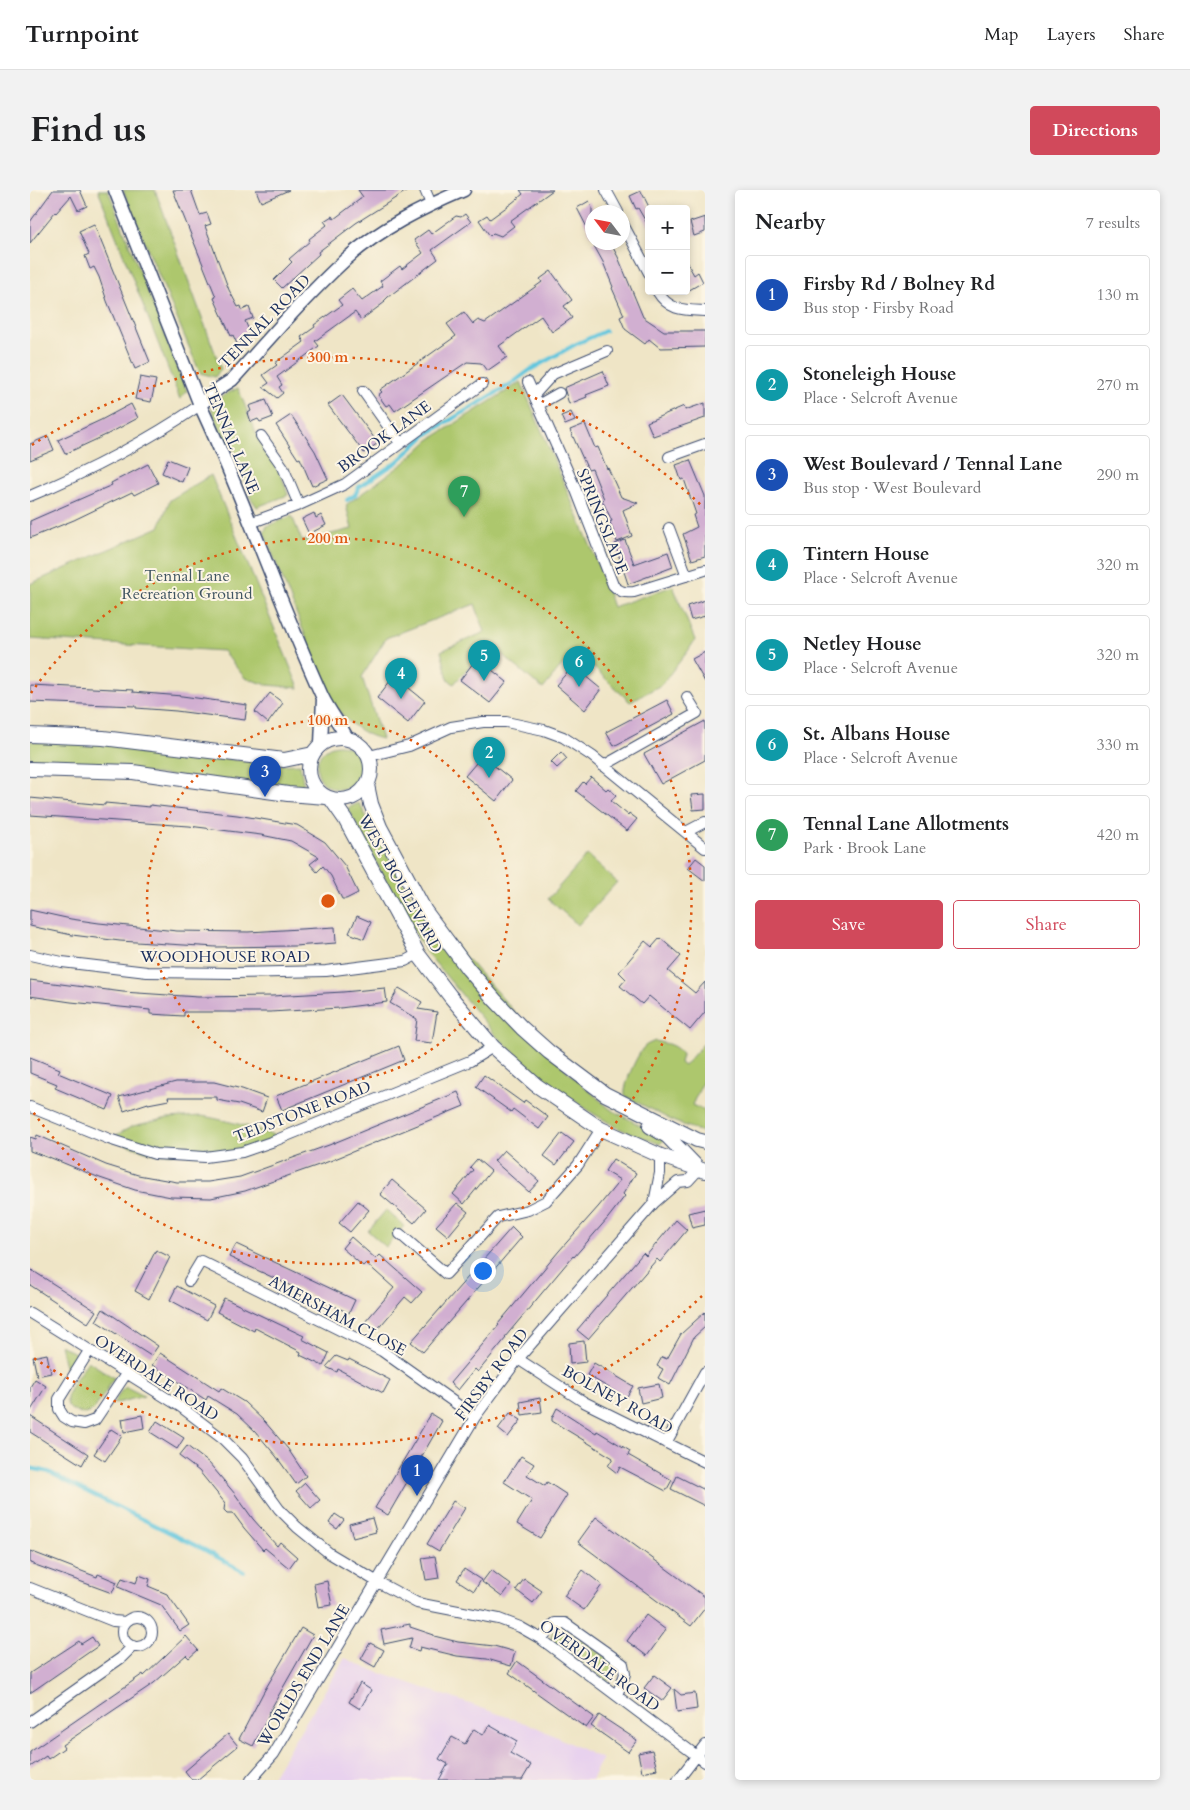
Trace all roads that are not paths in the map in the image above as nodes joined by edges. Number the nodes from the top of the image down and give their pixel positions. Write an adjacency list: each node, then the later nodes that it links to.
1 (115, 190): 17 (street, TENNAL LANE)
2 (425, 190): 5 (street)
3 (464, 190): 5 (street, TENNAL ROAD)
4 (606, 190): 6 (street)
5 (431, 204): 17 (street, TENNAL ROAD)
6 (614, 205)
7 (630, 237): 8 (street)
8 (645, 265)
9 (660, 295): 10 (street)
10 (705, 311)
11 (607, 351): 16 (street)
12 (528, 382): 16 (street, SPRINGSLADE)
13 (482, 384): 20 (street, BROOK LANE)
14 (363, 391): 20 (street)
15 (558, 393): 18 (street)
16 (534, 395): 18 (street, SPRINGSLADE)
17 (200, 405): 23 (street, TENNAL ROAD); 25 (street, TENNAL LANE)
18 (538, 405): 28 (street, SPRINGSLADE)
19 (261, 436): 24 (street)
20 (400, 443): 24 (street, BROOK LANE)
21 (705, 444): 22 (street)
22 (669, 457)
23 (30, 496)
24 (299, 505): 25 (street, BROOK LANE)
25 (250, 523): 30 (street, TENNAL LANE)
26 (669, 528): 28 (street)
27 (705, 570): 28 (street, SPRINGSLADE)
28 (687, 576)
29 (688, 697): 35 (street)
30 (323, 698): 32 (street, TENNAL LANE); 33 (street, TENNAL LANE)
31 (30, 735): 33 (main road)
32 (348, 738): 33 (main road); 34 (main road)
33 (317, 749): 38 (main road)
34 (369, 756): 35 (street); 37 (main road)
35 (603, 766): 40 (street)
36 (30, 768): 38 (main road)
37 (367, 786): 38 (main road); 45 (main road, WEST BOULEVARD)
38 (328, 798): 42 (main road, WEST BOULEVARD)
39 (705, 822): 40 (street)
40 (686, 832): 41 (street)
41 (705, 848)
42 (418, 954): 43 (street, WOODHOUSE ROAD); 44 (main road, WEST BOULEVARD)
43 (30, 955)
44 (493, 1047): 46 (street, TEDSTONE ROAD); 47 (main road, WEST BOULEVARD)
45 (605, 1094): 48 (main road, WEST BOULEVARD); 49 (main road)
46 (30, 1107)
47 (601, 1129): 50 (main road, WEST BOULEVARD); 55 (street)
48 (701, 1141): 49 (main road)
49 (677, 1148): 50 (main road); 51 (main road)
50 (661, 1156): 51 (main road, WEST BOULEVARD); 52 (street, FIRSBY ROAD)
51 (702, 1170): 53 (street, FIRSBY ROAD)
52 (660, 1174): 53 (street); 54 (street, FIRSBY ROAD)
53 (678, 1182): 54 (street, FIRSBY ROAD)
54 (654, 1203): 59 (street, FIRSBY ROAD)
55 (400, 1234)
56 (189, 1281): 62 (street, AMERSHAM CLOSE)
57 (30, 1313): 58 (street, OVERDALE ROAD)
58 (89, 1351): 61 (street, OVERDALE ROAD); 61 (street)
59 (518, 1359): 62 (street, FIRSBY ROAD); 63 (street, BOLNEY ROAD)
60 (705, 1372): 63 (street)
61 (126, 1374): 65 (street, OVERDALE ROAD)
62 (475, 1417): 65 (street, FIRSBY ROAD)
63 (666, 1443): 64 (street, BOLNEY ROAD)
64 (705, 1462)
65 (376, 1582): 68 (street, OVERDALE ROAD); 74 (street, WORLDS END LANE)
66 (30, 1588): 67 (street)
67 (126, 1622): 69 (street); 69 (street)
68 (541, 1639): 70 (street, OVERDALE ROAD); 70 (street)
69 (133, 1646): 71 (street)
70 (617, 1695): 73 (street, OVERDALE ROAD)
71 (30, 1722)
72 (705, 1744): 73 (street)
73 (701, 1759): 75 (street)
74 (250, 1780)
75 (678, 1780)

